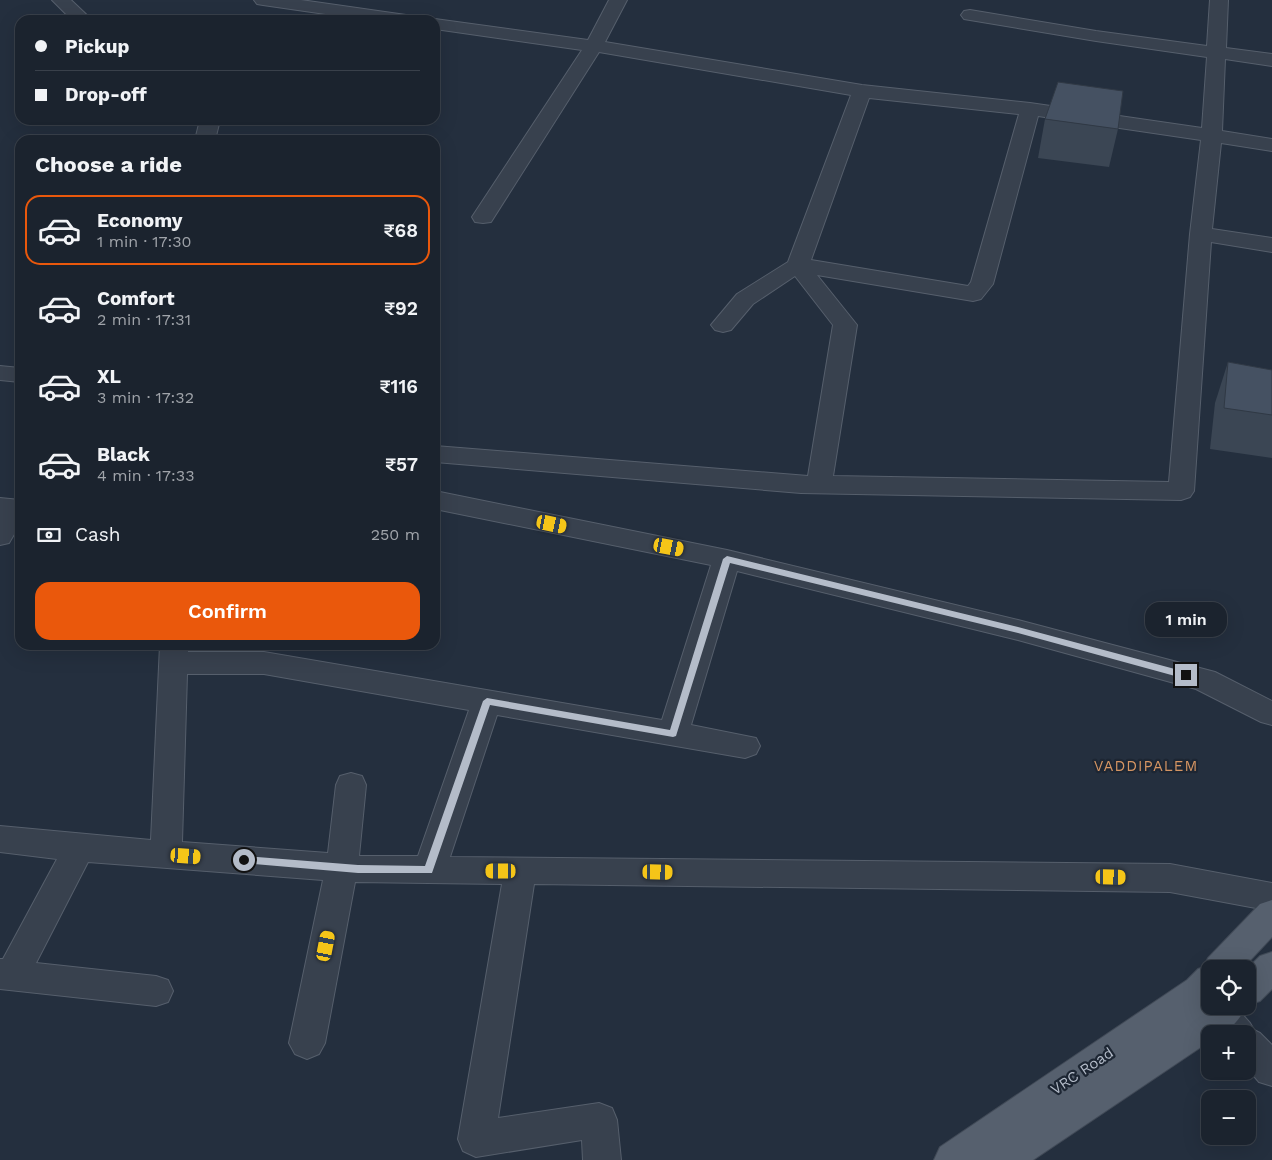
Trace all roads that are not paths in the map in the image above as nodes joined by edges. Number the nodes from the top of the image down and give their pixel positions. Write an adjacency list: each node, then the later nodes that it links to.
1 (61, 0): 5 (street)
2 (263, 0): 6 (street)
3 (618, 0): 9 (street)
4 (1219, 0): 10 (street)
5 (78, 15)
6 (370, 15)
7 (970, 16): 10 (street)
8 (440, 25): 9 (street)
9 (594, 46): 12 (street); 16 (street)
10 (1215, 52): 11 (street); 14 (street)
11 (1272, 60)
12 (862, 90): 13 (street); 19 (street)
13 (1030, 109): 14 (street); 19 (street)
14 (1212, 135): 15 (street); 17 (street)
15 (1272, 145)
16 (483, 217)
17 (1201, 234): 18 (street); 24 (street)
18 (1272, 245)
19 (798, 266): 20 (street); 24 (street)
20 (723, 325)
21 (0, 373): 22 (street)
22 (15, 374)
23 (440, 454): 24 (street)
24 (819, 484)
25 (440, 501): 30 (street)
26 (0, 507): 27 (street)
27 (15, 508)
28 (15, 510): 29 (street)
29 (0, 536)
30 (727, 559): 33 (street); 34 (street)
31 (174, 654): 32 (street); 39 (street)
32 (487, 701): 34 (street); 41 (street)
33 (1272, 714)
34 (673, 734): 35 (street)
35 (745, 746)
36 (352, 784): 40 (street)
37 (0, 839): 38 (street)
38 (79, 848): 39 (street); 47 (street)
39 (166, 855): 40 (street)
40 (342, 868): 41 (street); 52 (street)
41 (429, 870): 42 (street)
42 (520, 871): 43 (street); 55 (street)
43 (1272, 897)
44 (1272, 914): 45 (main road, VRC Road)
45 (1243, 960)
46 (1272, 967): 48 (main road)
47 (6, 974): 49 (street)
48 (1256, 982)
49 (156, 991)
50 (1201, 1011): 56 (main road, VRC Road)
51 (1201, 1013): 57 (main road)
52 (307, 1043)
53 (1256, 1053): 54 (street)
54 (1272, 1070)
55 (602, 1160)
56 (952, 1160)
57 (1000, 1160)

